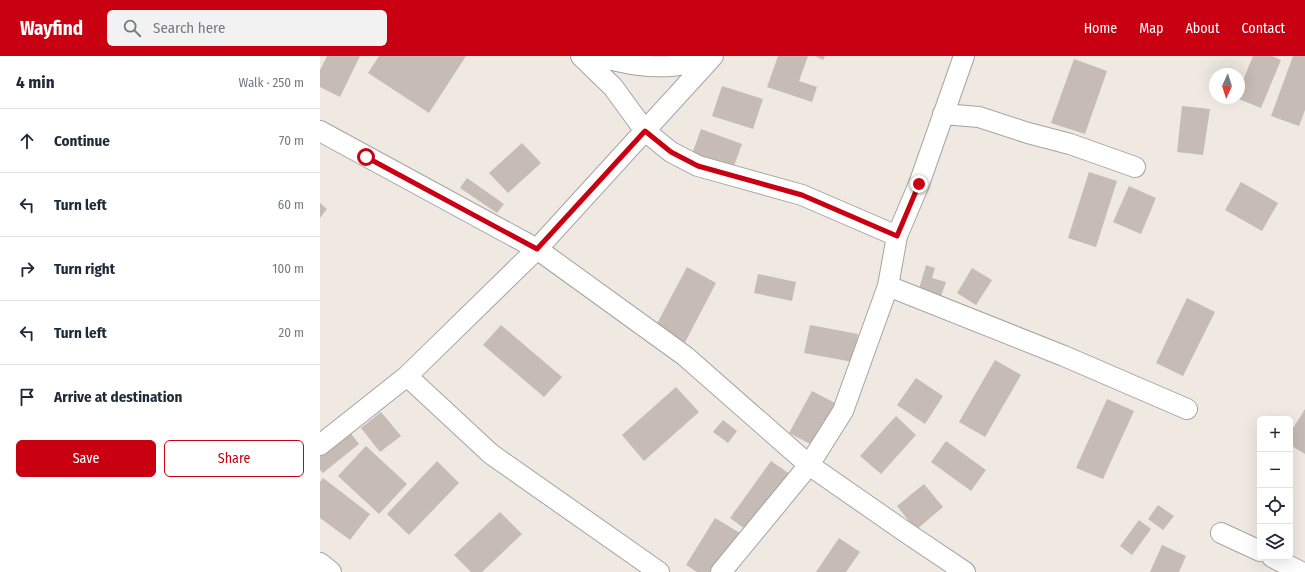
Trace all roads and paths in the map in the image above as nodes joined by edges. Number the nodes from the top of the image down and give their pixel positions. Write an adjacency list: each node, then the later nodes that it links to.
1 (581, 56): 8 (street)
2 (598, 56): 3 (street)
3 (708, 56)
4 (712, 56): 8 (street)
5 (964, 56): 6 (street)
6 (943, 114): 9 (street); 10 (street)
7 (320, 131): 11 (street)
8 (645, 131): 10 (street); 11 (street)
9 (1135, 167)
10 (897, 236): 12 (street)
11 (537, 249): 13 (street); 16 (street)
12 (888, 286): 14 (street); 16 (street)
13 (407, 376): 15 (street); 22 (street)
14 (1187, 409)
15 (320, 445)
16 (809, 465): 23 (street); 24 (street)
17 (1221, 533): 18 (street)
18 (1257, 550)
19 (1278, 560): 25 (street)
20 (320, 563): 21 (street)
21 (331, 572)
22 (659, 572)
23 (722, 572)
24 (965, 572)
25 (1301, 572)

